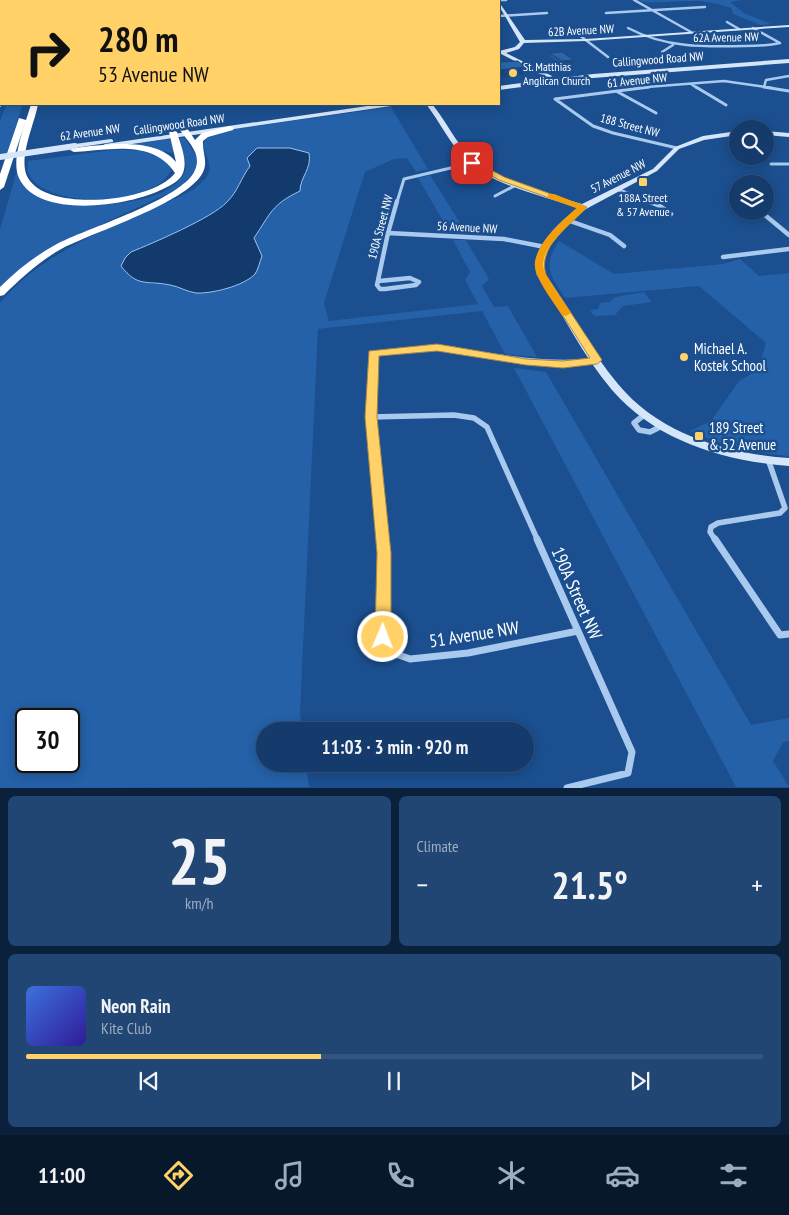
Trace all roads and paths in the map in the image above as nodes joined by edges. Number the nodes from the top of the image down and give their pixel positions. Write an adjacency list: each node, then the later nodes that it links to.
1 (289, 0): 2 (street)
2 (294, 0)
3 (634, 0): 6 (street)
4 (500, 5): 10 (street)
5 (705, 7): 6 (street)
6 (654, 10): 8 (street); 17 (street)
7 (547, 13): 10 (street)
8 (606, 13)
9 (500, 16): 10 (street)
10 (506, 16): 20 (street)
11 (727, 22): 16 (street)
12 (789, 26): 15 (street, 62B Avenue NW)
13 (570, 28): 19 (street)
14 (628, 28): 18 (street, 62B Avenue NW)
15 (753, 28): 16 (street, 62B Avenue NW); 21 (street, 62A Avenue NW)
16 (739, 29): 17 (street, 62B Avenue NW)
17 (691, 32): 18 (street, 62B Avenue NW)
18 (640, 36): 19 (street, 62B Avenue NW); 21 (street, 62A Avenue NW)
19 (586, 40): 20 (street, 62B Avenue NW); 24 (street)
20 (523, 42): 23 (street)
21 (673, 45): 22 (street)
22 (662, 52)
23 (500, 53): 27 (street)
24 (608, 57)
25 (789, 59): 27 (street, Callingwood Road NW)
26 (789, 76): 30 (street)
27 (552, 79): 29 (street, Callingwood Road NW)
28 (691, 83): 30 (street, 61 Avenue NW); 31 (street, 61 Avenue NW); 39 (street)
29 (500, 86)
30 (764, 87): 32 (street, 61 Avenue NW)
31 (615, 90): 33 (street, 61 Avenue NW); 40 (street)
32 (789, 91)
33 (555, 99): 48 (street, 188 Street NW)
34 (28, 105): 57 (highway)
35 (34, 105): 55 (highway)
36 (360, 105): 42 (street, Callingwood Road NW)
37 (384, 105): 41 (street, Callingwood Road NW)
38 (430, 105): 52 (street)
39 (726, 105)
40 (656, 112)
41 (230, 128): 42 (street, Callingwood Road NW); 49 (highway)
42 (185, 132): 43 (street, Callingwood Road NW); 49 (highway)
43 (174, 134): 47 (street, Callingwood Road NW); 55 (highway)
44 (729, 134): 48 (street, 57 Avenue NW)
45 (774, 134): 46 (street)
46 (789, 135)
47 (75, 148): 50 (street, 62 Avenue NW, bridge); 51 (street, Callingwood Road NW); 55 (highway)
48 (677, 148): 58 (street, 57 Avenue NW)
49 (198, 149): 71 (highway)
50 (0, 157)
51 (0, 161)
52 (472, 163): 56 (street); 64 (street, 190A Street NW)
53 (774, 164): 54 (street)
54 (789, 164)
55 (179, 173)
56 (518, 184): 59 (street); 60 (street)
57 (0, 187)
58 (617, 189): 60 (street, 57 Avenue NW); 61 (street)
59 (495, 196)
60 (583, 207): 62 (street, 57 Avenue NW)
61 (672, 214)
62 (567, 220): 66 (street); 67 (street, 57 Avenue NW)
63 (771, 220): 65 (street)
64 (388, 233): 67 (street, 56 Avenue NW); 70 (street, 190A Street NW)
65 (789, 235)
66 (624, 246)
67 (545, 247): 72 (street)
68 (789, 249): 69 (street)
69 (723, 257)
70 (379, 281): 70 (street, 190A Street NW)
71 (0, 293)
72 (597, 360): 73 (street); 74 (street)
73 (644, 415): 75 (street); 75 (street)
74 (371, 417): 78 (street, 190A Street NW); 78 (street, 51 Avenue NW)
75 (662, 426): 76 (street)
76 (769, 462): 77 (street); 79 (street)
77 (789, 462)
78 (578, 631): 80 (street, 190A Street NW)
79 (789, 634)
80 (567, 788)

